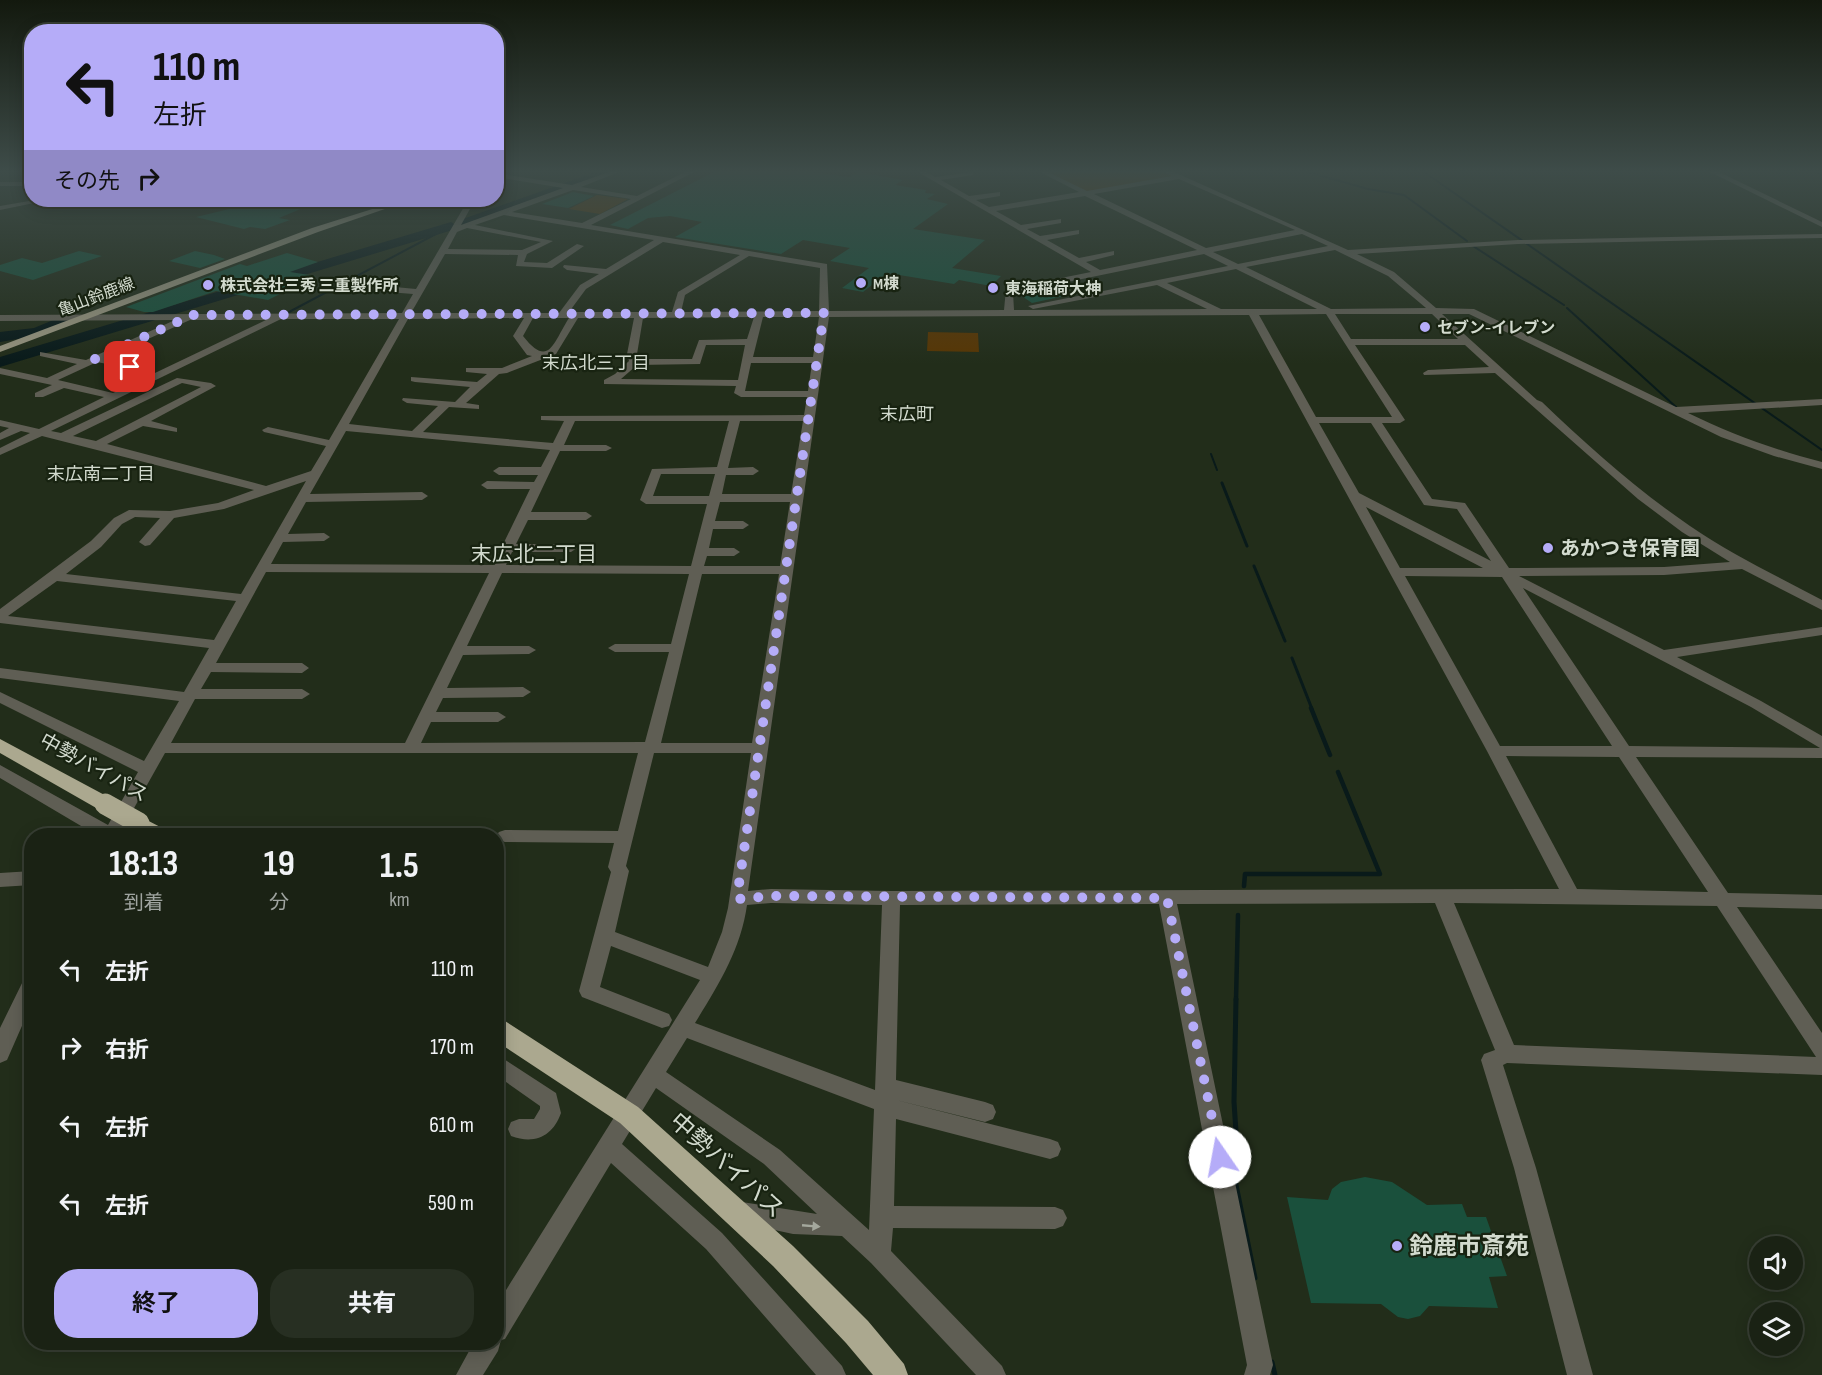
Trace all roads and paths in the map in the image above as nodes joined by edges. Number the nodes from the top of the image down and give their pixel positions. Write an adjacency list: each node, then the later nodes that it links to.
1 (298, 236): 49 (main road, 亀山鈴鹿線)
2 (451, 236): 18 (street)
3 (530, 236): 22 (street)
4 (645, 236): 11 (street)
5 (1033, 236): 12 (street)
6 (1053, 236): 12 (street)
7 (1173, 236): 20 (street)
8 (1279, 236): 20 (street)
9 (1314, 236): 17 (street)
10 (1814, 236): 21 (street)
11 (662, 239): 23 (street); 28 (street)
12 (1038, 239): 16 (street)
13 (1085, 239): 16 (street)
14 (468, 243): 19 (street)
15 (570, 244): 22 (street)
16 (1051, 246): 25 (street)
17 (1338, 247): 21 (street); 27 (street)
18 (443, 251): 19 (street); 33 (street)
19 (463, 252): 22 (street)
20 (1204, 252): 27 (street); 29 (street)
21 (1349, 252): 34 (street)
22 (523, 253)
23 (748, 253): 37 (street); 46 (street)
24 (1111, 253): 25 (street)
25 (1078, 261): 29 (street)
26 (567, 267): 28 (street)
27 (1235, 267): 30 (street); 40 (street)
28 (607, 272): 43 (street)
29 (1098, 273): 32 (street); 35 (street)
30 (1158, 282): 32 (street); 38 (street)
31 (363, 287): 33 (street)
32 (1130, 287): 35 (street)
33 (419, 292): 41 (street)
34 (1434, 311): 40 (street); 53 (street); 81 (street)
35 (1009, 312): 37 (street); 38 (street)
36 (760, 313): 37 (street); 46 (street); 51 (street)
37 (824, 313): 58 (street)
38 (1220, 313): 39 (street)
39 (1253, 313): 40 (street); 86 (street)
40 (1329, 313): 52 (street)
41 (406, 314): 42 (street); 48 (street); 90 (street)
42 (531, 314): 43 (street); 56 (street)
43 (563, 314): 44 (street)
44 (576, 314): 45 (street); 56 (street)
45 (639, 314): 46 (street); 60 (street)
46 (676, 314)
47 (193, 315): 48 (street); 49 (street); 59 (street)
48 (283, 315): 76 (street)
49 (84, 316): 50 (street); 54 (main road, 亀山鈴鹿線)
50 (0, 318)
51 (752, 342): 57 (street); 61 (street)
52 (1349, 342): 53 (street); 87 (street)
53 (1465, 342): 63 (street)
54 (0, 349)
55 (44, 354): 59 (street)
56 (543, 356): 66 (street)
57 (747, 360): 58 (street); 71 (street)
58 (818, 360): 75 (street)
59 (91, 361): 64 (street); 69 (street)
60 (634, 362): 61 (street); 70 (street)
61 (696, 362): 70 (street)
62 (470, 370): 66 (street)
63 (1497, 370): 67 (street); 129 (street)
64 (148, 371)
65 (1, 372): 69 (street)
66 (495, 372): 73 (street)
67 (1428, 373)
68 (415, 379): 73 (street)
69 (48, 381): 72 (street)
70 (689, 382): 71 (street)
71 (742, 383): 75 (street)
72 (63, 384): 74 (street); 76 (street)
73 (479, 385): 79 (street)
74 (39, 394)
75 (813, 394): 85 (street)
76 (114, 396): 94 (street)
77 (407, 400): 79 (street)
78 (1822, 402): 81 (street)
79 (452, 404): 80 (street); 95 (street)
80 (475, 407)
81 (1673, 410): 103 (street)
82 (545, 418): 83 (street)
83 (571, 418): 84 (street); 100 (street)
84 (735, 418): 85 (street); 106 (street)
85 (809, 418): 115 (street)
86 (1311, 420): 87 (street); 112 (street)
87 (1374, 420): 134 (street)
88 (141, 422): 92 (street); 96 (street); 99 (street)
89 (0, 423): 91 (street)
90 (342, 427): 95 (street); 98 (street)
91 (20, 428): 94 (street); 97 (street)
92 (173, 430)
93 (268, 430): 98 (street)
94 (44, 432): 96 (street); 102 (street)
95 (414, 435): 100 (street)
96 (64, 436): 99 (street)
97 (0, 437)
98 (333, 444): 108 (street)
99 (97, 445): 111 (street)
100 (557, 447): 101 (street); 105 (street)
101 (606, 448)
102 (0, 452)
103 (1822, 466)
104 (499, 471): 105 (street)
105 (545, 471): 110 (street)
106 (721, 471): 107 (street); 116 (street); 116 (street)
107 (753, 471)
108 (314, 474): 111 (street); 114 (street)
109 (487, 485): 110 (street)
110 (538, 486): 118 (street)
111 (267, 490): 117 (street)
112 (1352, 495): 134 (street); 135 (street)
113 (422, 496): 114 (street)
114 (301, 498): 123 (street)
115 (797, 498): 116 (street); 133 (street)
116 (715, 499): 120 (street)
117 (170, 515): 124 (street); 136 (street)
118 (523, 516): 119 (street); 125 (street)
119 (586, 516)
120 (709, 525): 121 (street); 127 (street)
121 (742, 525)
122 (324, 537): 123 (street)
123 (278, 538): 130 (street)
124 (145, 542)
125 (507, 548): 126 (street); 131 (street)
126 (571, 548)
127 (702, 552): 128 (street); 132 (street)
128 (734, 552)
129 (1744, 565): 134 (street); 138 (street)
130 (262, 568): 131 (street); 137 (street)
131 (496, 569): 132 (street); 145 (street)
132 (697, 570): 133 (street); 143 (street)
133 (787, 570): 162 (street)
134 (1502, 571): 135 (street); 146 (street); 164 (street)
135 (1395, 572): 163 (street)
136 (54, 577): 137 (street); 139 (street)
137 (244, 598): 141 (street)
138 (1822, 606)
139 (0, 617): 141 (street)
140 (1822, 631): 146 (street)
141 (219, 645): 147 (street)
142 (615, 648): 143 (street)
143 (676, 648): 160 (street)
144 (529, 650): 145 (street)
145 (458, 651): 151 (street)
146 (1662, 654): 157 (street)
147 (205, 668): 148 (street); 153 (street)
148 (302, 668)
149 (0, 673): 153 (street)
150 (523, 692): 151 (street)
151 (437, 693): 155 (street)
152 (302, 694): 153 (street)
153 (190, 696): 161 (street)
154 (0, 697): 166 (street)
155 (425, 717): 156 (street); 159 (street)
156 (498, 717)
157 (1822, 743)
158 (0, 745): 170 (highway, 中勢バイパス, bridge)
159 (411, 747): 160 (street); 161 (street)
160 (650, 747): 162 (street); 172 (street)
161 (160, 748): 166 (street)
162 (759, 748): 179 (street)
163 (1495, 751): 164 (street); 176 (street)
164 (1622, 752): 165 (street); 180 (street)
165 (1822, 753)
166 (150, 767): 169 (street)
167 (0, 771): 168 (street)
168 (99, 828)
169 (115, 828)
170 (147, 828)
171 (505, 836): 172 (street)
172 (625, 837): 182 (street)
173 (24, 878): 174 (street)
174 (0, 880)
175 (1441, 895): 176 (street); 178 (street); 191 (street)
176 (1572, 896): 180 (street)
177 (891, 898): 178 (street); 179 (street); 195 (street)
178 (1167, 898): 212 (street)
179 (739, 899): 183 (street)
180 (1722, 900): 181 (street); 189 (street)
181 (1822, 902)
182 (605, 936): 183 (street); 186 (street)
183 (712, 977): 187 (street)
184 (24, 995): 185 (street)
185 (7, 1019): 190 (street)
186 (662, 1020)
187 (682, 1027): 194 (street); 195 (street)
188 (504, 1033): 197 (highway, 中勢バイパス)
189 (1822, 1050)
190 (0, 1054)
191 (1507, 1054): 192 (street); 213 (street)
192 (1822, 1066)
193 (504, 1069): 198 (street)
194 (654, 1074): 197 (street); 204 (street)
195 (885, 1099): 196 (street); 200 (street); 202 (street)
196 (985, 1112)
197 (628, 1115): 199 (street); 201 (highway, 中勢バイパス)
198 (519, 1129)
199 (609, 1147): 206 (street); 209 (street)
200 (1050, 1149)
201 (735, 1211): 204 (street, one-way to 204); 210 (highway, 中勢バイパス)
202 (882, 1217): 203 (street); 205 (street)
203 (1055, 1218)
204 (846, 1225): 205 (street)
205 (879, 1255): 211 (street)
206 (504, 1317)
207 (484, 1350): 208 (street)
208 (469, 1375)
209 (833, 1375)
210 (893, 1375)
211 (993, 1375)
212 (1257, 1375)
213 (1580, 1375)

